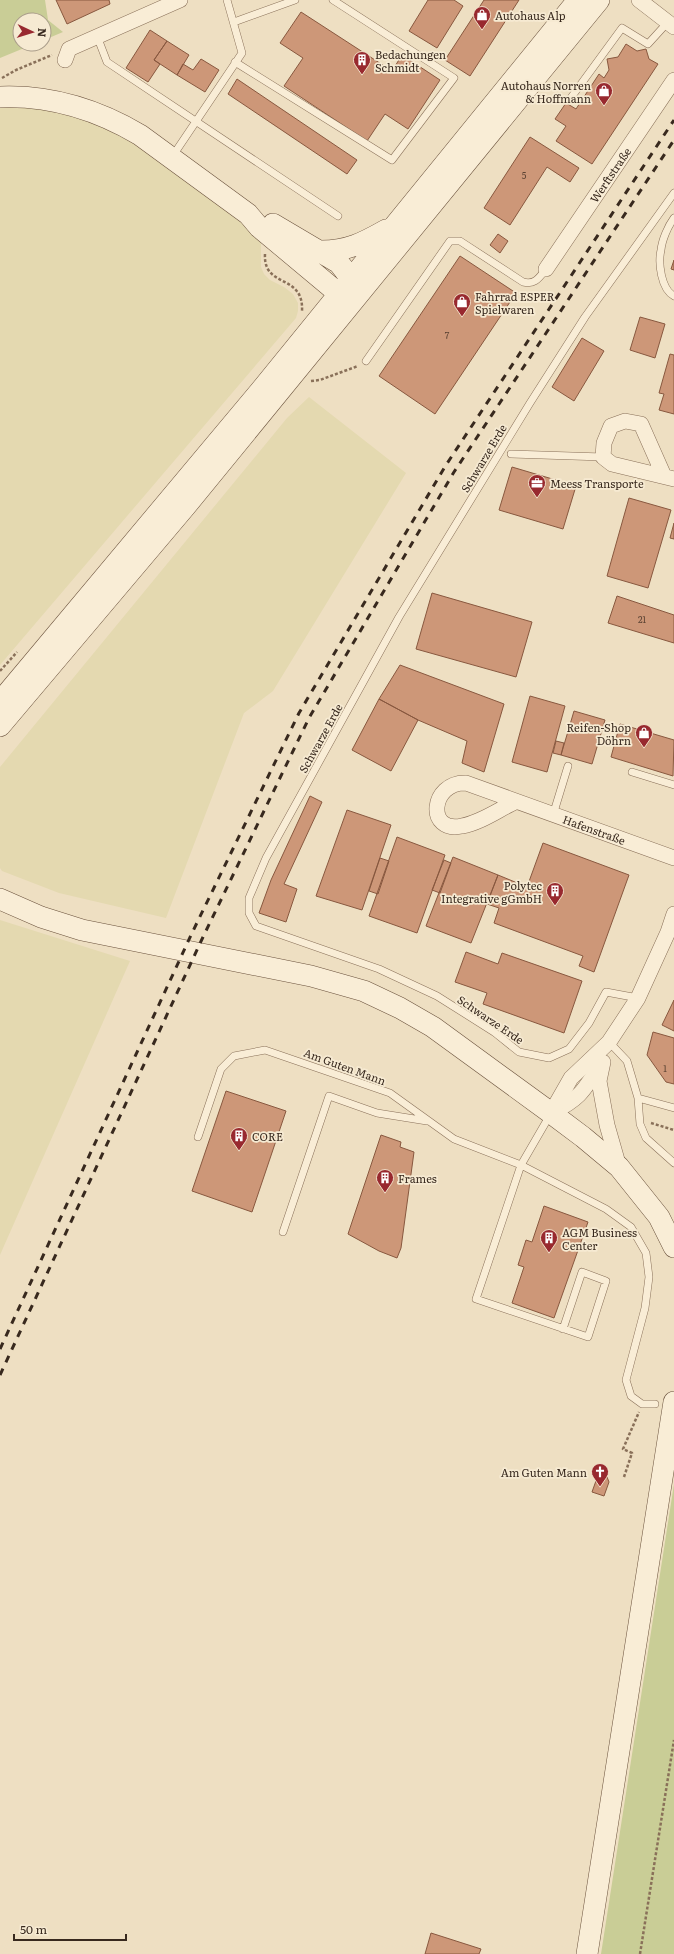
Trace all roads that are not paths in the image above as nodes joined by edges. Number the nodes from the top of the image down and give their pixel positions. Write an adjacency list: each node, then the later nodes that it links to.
1 (180, 0): 10 (street)
2 (228, 0): 8 (lane)
3 (295, 0): 8 (lane)
4 (333, 0): 12 (lane)
5 (578, 0): 22 (street)
6 (599, 0): 25 (street)
7 (639, 0): 9 (street)
8 (234, 22): 12 (lane)
9 (671, 24): 15 (lane)
10 (97, 36): 11 (street); 16 (lane)
11 (67, 54)
12 (235, 62): 16 (lane)
13 (674, 80): 24 (street, Werftstraße)
14 (0, 98): 17 (street)
15 (570, 99)
16 (196, 121): 17 (lane); 20 (lane)
17 (171, 158): 19 (street)
18 (674, 193): 41 (lane, Schwarze Erde)
19 (248, 214): 23 (street); 25 (street)
20 (338, 216)
21 (674, 218): 26 (lane)
22 (397, 223): 23 (street); 25 (street)
23 (321, 250): 25 (street)
24 (546, 269): 27 (lane)
25 (347, 293): 31 (street); 32 (street)
26 (674, 296)
27 (366, 361)
28 (511, 454): 29 (lane)
29 (603, 457): 30 (street); 30 (street)
30 (669, 478)
31 (0, 702)
32 (0, 726)
33 (568, 766): 37 (lane)
34 (632, 772): 35 (lane)
35 (674, 785)
36 (515, 802): 36 (street, Hafenstraße); 37 (street, Hafenstraße)
37 (553, 815): 38 (street, Hafenstraße)
38 (674, 858)
39 (2, 898): 46 (street)
40 (674, 914): 41 (street)
41 (638, 998): 42 (street)
42 (609, 1042): 43 (street); 44 (lane); 46 (street)
43 (602, 1062): 46 (street); 51 (street)
44 (638, 1098): 45 (lane); 49 (lane)
45 (674, 1108)
46 (551, 1113): 50 (lane); 51 (street)
47 (429, 1121): 48 (lane, Am Guten Mann); 50 (lane, Am Guten Mann); 52 (lane)
48 (198, 1137)
49 (674, 1163)
50 (521, 1165): 54 (lane); 55 (lane, Am Guten Mann)
51 (619, 1167): 53 (street)
52 (283, 1232)
53 (674, 1247)
54 (563, 1329): 54 (lane)
55 (665, 1403): 56 (street)
56 (587, 1954)

